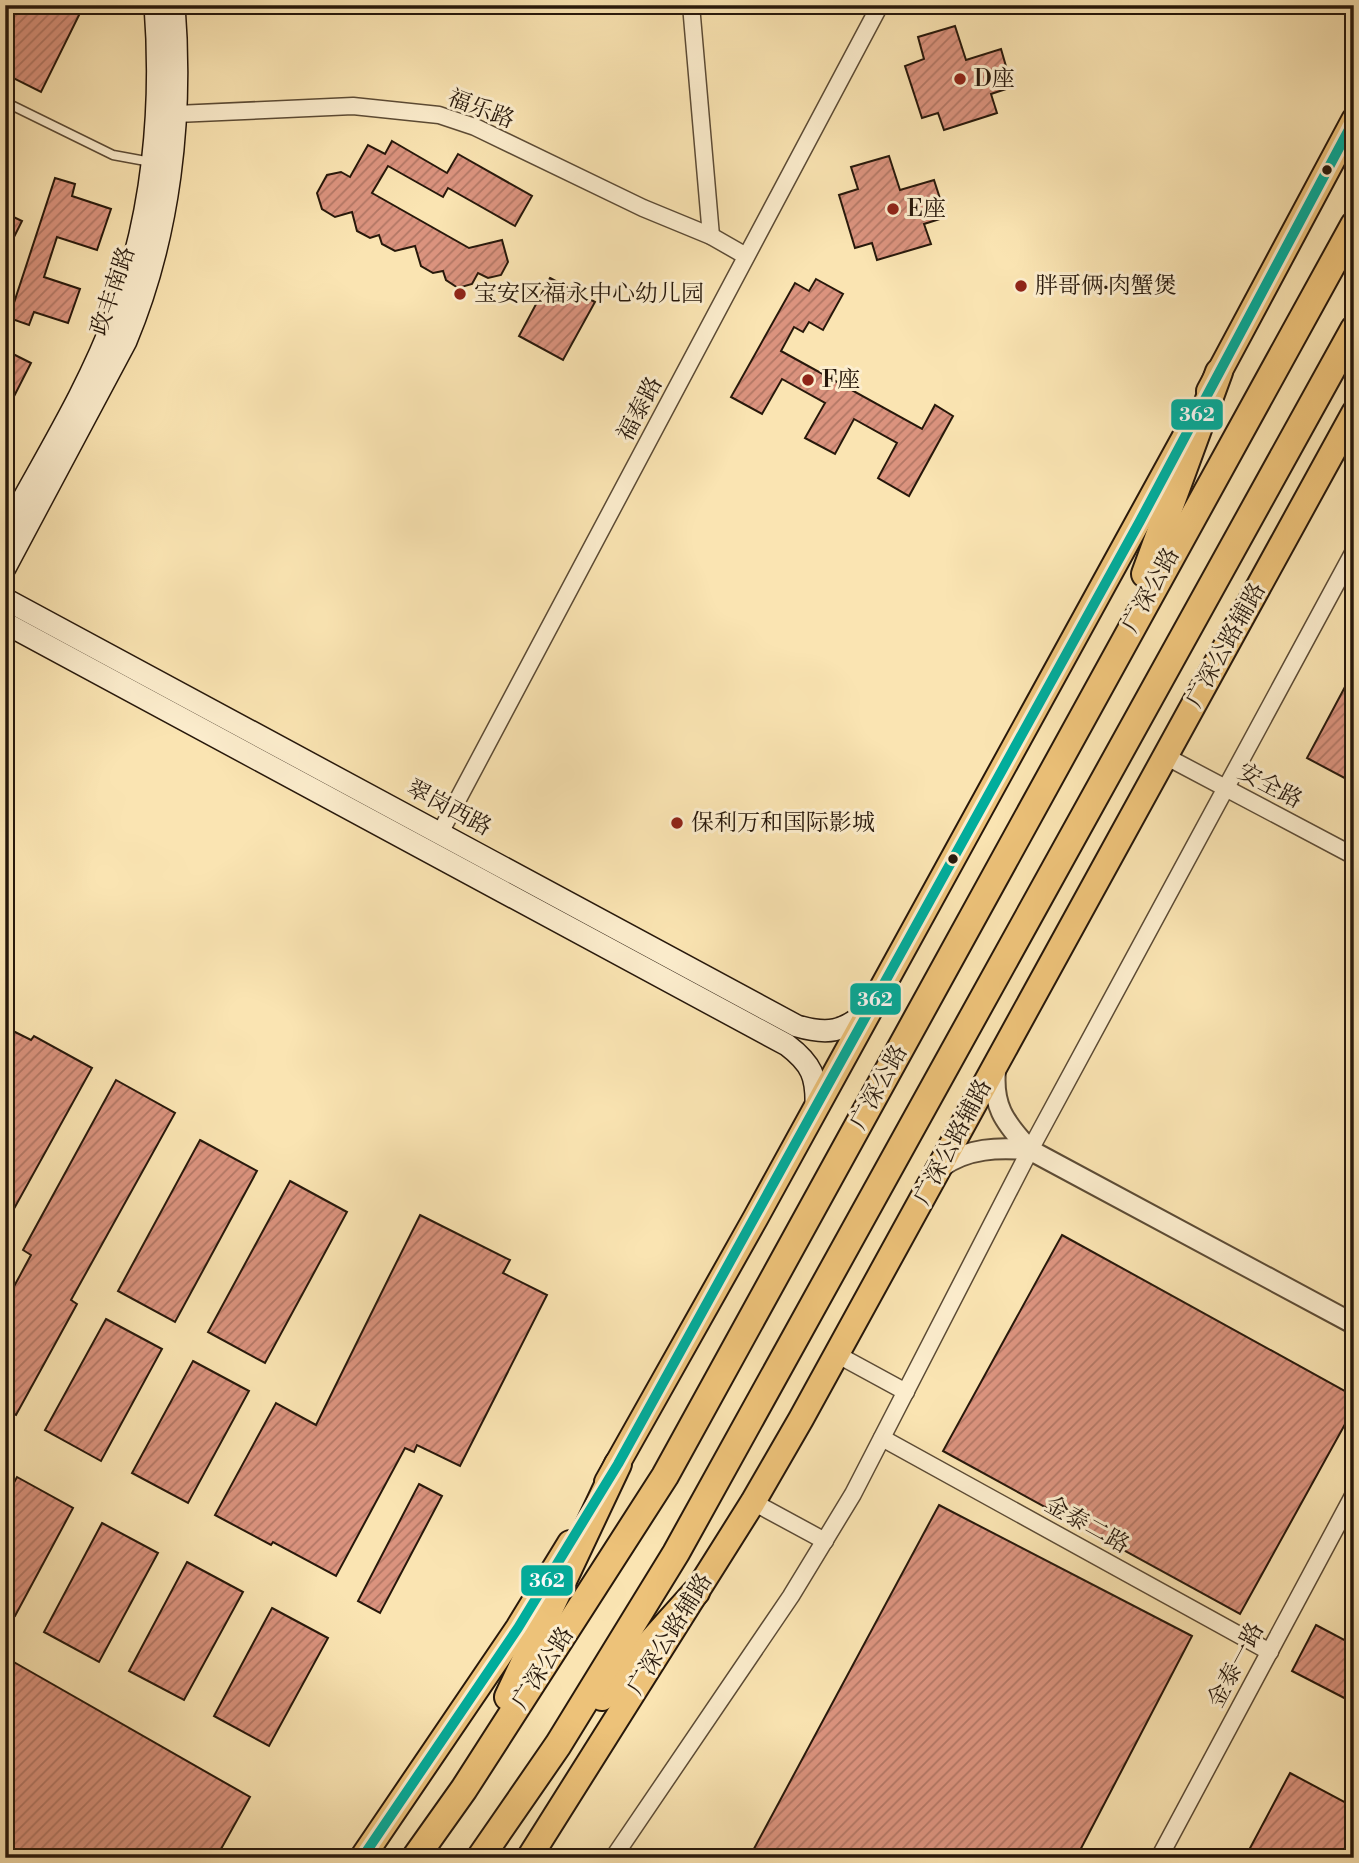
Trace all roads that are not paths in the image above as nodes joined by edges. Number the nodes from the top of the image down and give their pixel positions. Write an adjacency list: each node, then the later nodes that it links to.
1 (155, 5): 8 (main road, 政丰南路)
2 (174, 5): 6 (main road, 政丰南路)
3 (691, 5): 10 (street)
4 (880, 5): 11 (street, 福泰路)
5 (5, 102): 8 (lane)
6 (176, 114): 10 (street, 福乐路); 19 (main road, 政丰南路)
7 (1354, 120): 15 (main road)
8 (152, 162): 17 (main road, 政丰南路)
9 (1354, 225): 22 (highway, 广深公路)
10 (711, 236): 11 (street, 福乐路)
11 (746, 256): 25 (street, 福泰路)
12 (1354, 329): 14 (highway)
13 (1354, 344): 14 (highway)
14 (1332, 370): 44 (highway)
15 (1219, 372): 22 (highway); 28 (main road)
16 (1354, 413): 23 (main road, 广深公路辅路)
17 (5, 532)
18 (1354, 551): 24 (street)
19 (5, 568)
20 (5, 599): 25 (main road, 翠岗西路)
21 (5, 623): 29 (main road, 翠岗西路)
22 (1115, 656): 45 (highway, 广深公路)
23 (1165, 756): 24 (street, 安全路); 30 (main road, 广深公路辅路)
24 (1227, 789): 26 (street, 安全路); 32 (street)
25 (440, 833): 27 (main road, 翠岗西路)
26 (1354, 856)
27 (755, 1003): 28 (main road, 翠岗西路); 29 (main road)
28 (870, 1010): 31 (main road)
29 (744, 1022): 31 (main road, 翠岗西路)
30 (997, 1060): 32 (street); 33 (main road, 广深公路辅路)
31 (816, 1107): 38 (main road)
32 (1030, 1150): 33 (street); 34 (street); 36 (street)
33 (941, 1167): 35 (main road, 广深公路辅路)
34 (1354, 1324)
35 (838, 1355): 36 (street); 40 (main road, 广深公路辅路)
36 (906, 1392): 37 (street)
37 (882, 1438): 41 (street); 43 (street, 金泰二路)
38 (618, 1464): 45 (highway); 46 (main road)
39 (1354, 1494): 43 (street, 金泰一路)
40 (753, 1502): 41 (street); 42 (main road, 广深公路辅路)
41 (825, 1541): 50 (street)
42 (696, 1592): 44 (highway); 49 (main road, 广深公路辅路)
43 (1269, 1652): 51 (street, 金泰一路)
44 (558, 1745): 48 (highway)
45 (464, 1789): 47 (highway, 广深公路)
46 (362, 1858)
47 (415, 1858)
48 (480, 1858)
49 (528, 1858)
50 (613, 1858)
51 (1159, 1858)

